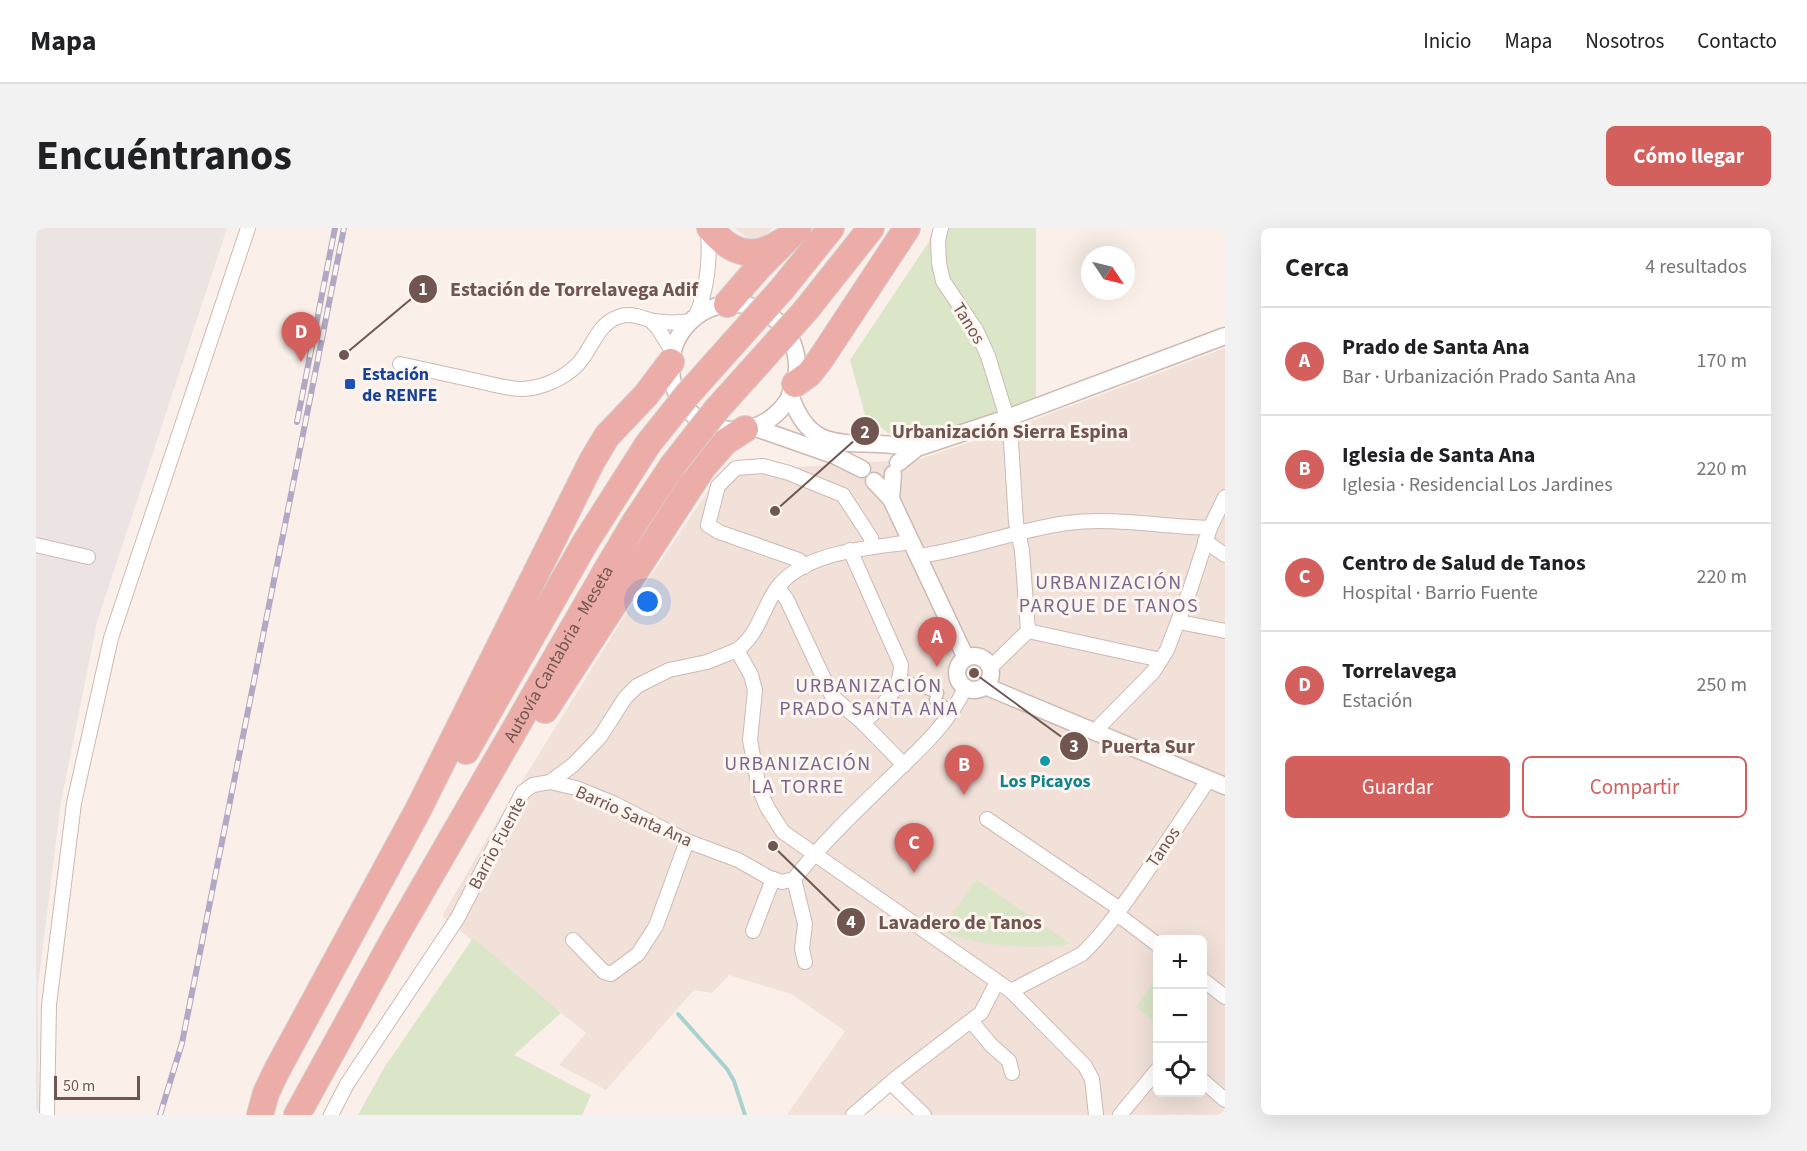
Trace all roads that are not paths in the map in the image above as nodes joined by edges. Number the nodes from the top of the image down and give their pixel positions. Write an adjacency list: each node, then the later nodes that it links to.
1 (248, 228): 72 (street)
2 (709, 228): 7 (highway); 8 (street)
3 (831, 228): 73 (highway, Autovía Cantabria - Meseta, bridge)
4 (871, 228): 61 (highway, Autovía Cantabria - Meseta, bridge)
5 (907, 228): 15 (highway)
6 (941, 228): 16 (street, Tanos)
7 (797, 230): 9 (highway)
8 (709, 266): 9 (street); 10 (street)
9 (730, 303): 10 (street); 15 (street)
10 (693, 319): 11 (street); 13 (street)
11 (651, 321): 13 (street); 14 (street)
12 (1225, 336): 16 (street)
13 (672, 357): 17 (street); 73 (highway)
14 (400, 364)
15 (793, 389): 17 (street); 18 (street)
16 (1007, 418): 19 (street); 24 (street, Tanos)
17 (749, 428): 21 (street); 61 (highway)
18 (881, 445): 19 (street); 20 (street); 21 (street)
19 (917, 448): 20 (street)
20 (896, 469): 21 (street); 22 (street)
21 (868, 475): 22 (street)
22 (891, 499): 28 (street)
23 (1223, 505): 25 (street)
24 (1018, 534): 25 (street); 28 (street, Barrio Santa Ana); 35 (street)
25 (1207, 535): 30 (street); 34 (street)
26 (36, 545): 31 (street)
27 (872, 547): 28 (street, Barrio Santa Ana); 29 (street, Barrio Santa Ana); 32 (street)
28 (915, 549): 38 (street)
29 (850, 550): 32 (street, Barrio Santa Ana); 41 (street)
30 (1225, 555)
31 (88, 557)
32 (804, 567): 33 (street, Barrio Santa Ana)
33 (778, 587): 37 (street, Barrio Santa Ana); 45 (street)
34 (1179, 622): 36 (street); 39 (street)
35 (1028, 631): 39 (street); 40 (street)
36 (1225, 631)
37 (737, 650): 49 (street, Barrio Santa Ana); 53 (street)
38 (966, 658): 40 (street); 43 (street)
39 (1161, 660): 46 (street)
40 (990, 668): 42 (street)
41 (900, 679): 44 (street); 45 (street)
42 (985, 686): 43 (street); 46 (street)
43 (965, 688): 44 (street)
44 (951, 711): 47 (street)
45 (863, 723): 47 (street)
46 (1094, 732): 48 (street)
47 (904, 765): 53 (street)
48 (1209, 779): 50 (street); 56 (street, Tanos)
49 (550, 782): 52 (street, Barrio Santa Ana); 75 (street, Barrio Fuente)
50 (1225, 786)
51 (987, 819): 56 (street)
52 (687, 841): 54 (street, Barrio Santa Ana); 58 (street)
53 (813, 854): 55 (street); 62 (street)
54 (773, 879): 55 (street); 57 (street)
55 (794, 879): 60 (street)
56 (1118, 911): 59 (street); 64 (street, Tanos)
57 (753, 931)
58 (573, 940)
59 (1153, 941)
60 (805, 962)
61 (372, 980): 74 (highway, Autovía Cantabria - Meseta)
62 (997, 982): 64 (street); 66 (street)
63 (1207, 982): 65 (street)
64 (1015, 997): 78 (street)
65 (1225, 997)
66 (972, 1022): 67 (street); 69 (street)
67 (1012, 1073)
68 (1153, 1075): 79 (street)
69 (891, 1083): 76 (street); 77 (street)
70 (1207, 1084): 71 (street)
71 (1225, 1100)
72 (47, 1115)
73 (261, 1115)
74 (297, 1115)
75 (331, 1115)
76 (853, 1115)
77 (924, 1115)
78 (1096, 1115)
79 (1120, 1115)

